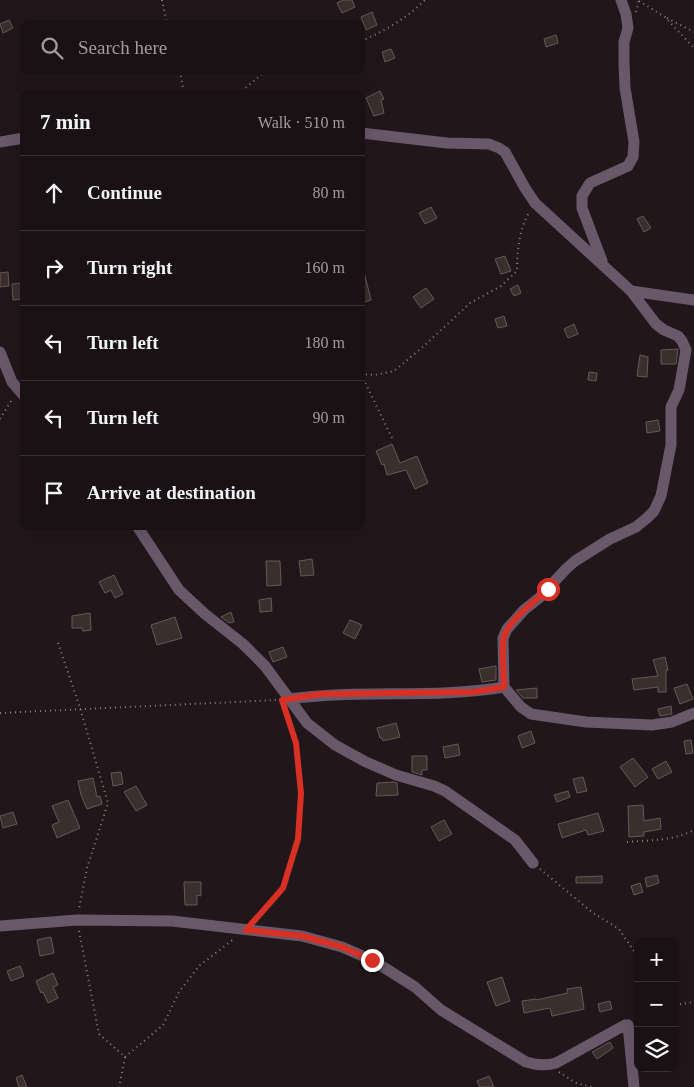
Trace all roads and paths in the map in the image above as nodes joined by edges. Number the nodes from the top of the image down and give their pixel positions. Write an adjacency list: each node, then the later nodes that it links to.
1 (162, 0): 6 (path)
2 (425, 0): 8 (path)
3 (621, 0): 18 (street)
4 (639, 1): 5 (path)
5 (664, 17): 7 (path); 9 (path)
6 (166, 20)
7 (694, 32)
8 (365, 39)
9 (694, 48)
10 (181, 75): 12 (path)
11 (261, 75): 13 (path)
12 (183, 90)
13 (243, 90)
14 (365, 133): 17 (street)
15 (20, 139): 16 (street)
16 (0, 142)
17 (535, 203): 18 (street); 22 (path)
18 (602, 263): 19 (street)
19 (632, 291): 20 (street); 30 (street)
20 (694, 300)
21 (0, 352): 24 (street)
22 (365, 374)
23 (365, 382): 27 (path)
24 (20, 393)
25 (20, 395): 26 (path)
26 (0, 419)
27 (392, 438)
28 (140, 530): 31 (street)
29 (58, 643): 32 (path)
30 (504, 687): 31 (street); 34 (street)
31 (285, 699): 32 (path); 37 (street); 40 (path)
32 (80, 708): 33 (path); 38 (path)
33 (0, 713)
34 (694, 713)
35 (694, 830): 36 (path)
36 (627, 842)
37 (532, 863): 41 (path)
38 (77, 920): 39 (street); 40 (street); 44 (path)
39 (0, 926)
40 (246, 930): 44 (path); 45 (street)
41 (634, 951)
42 (694, 1002): 43 (path)
43 (679, 1004)
44 (125, 1057): 46 (path)
45 (549, 1065): 47 (path); 48 (street)
46 (119, 1087)
47 (592, 1087)
48 (634, 1087)

